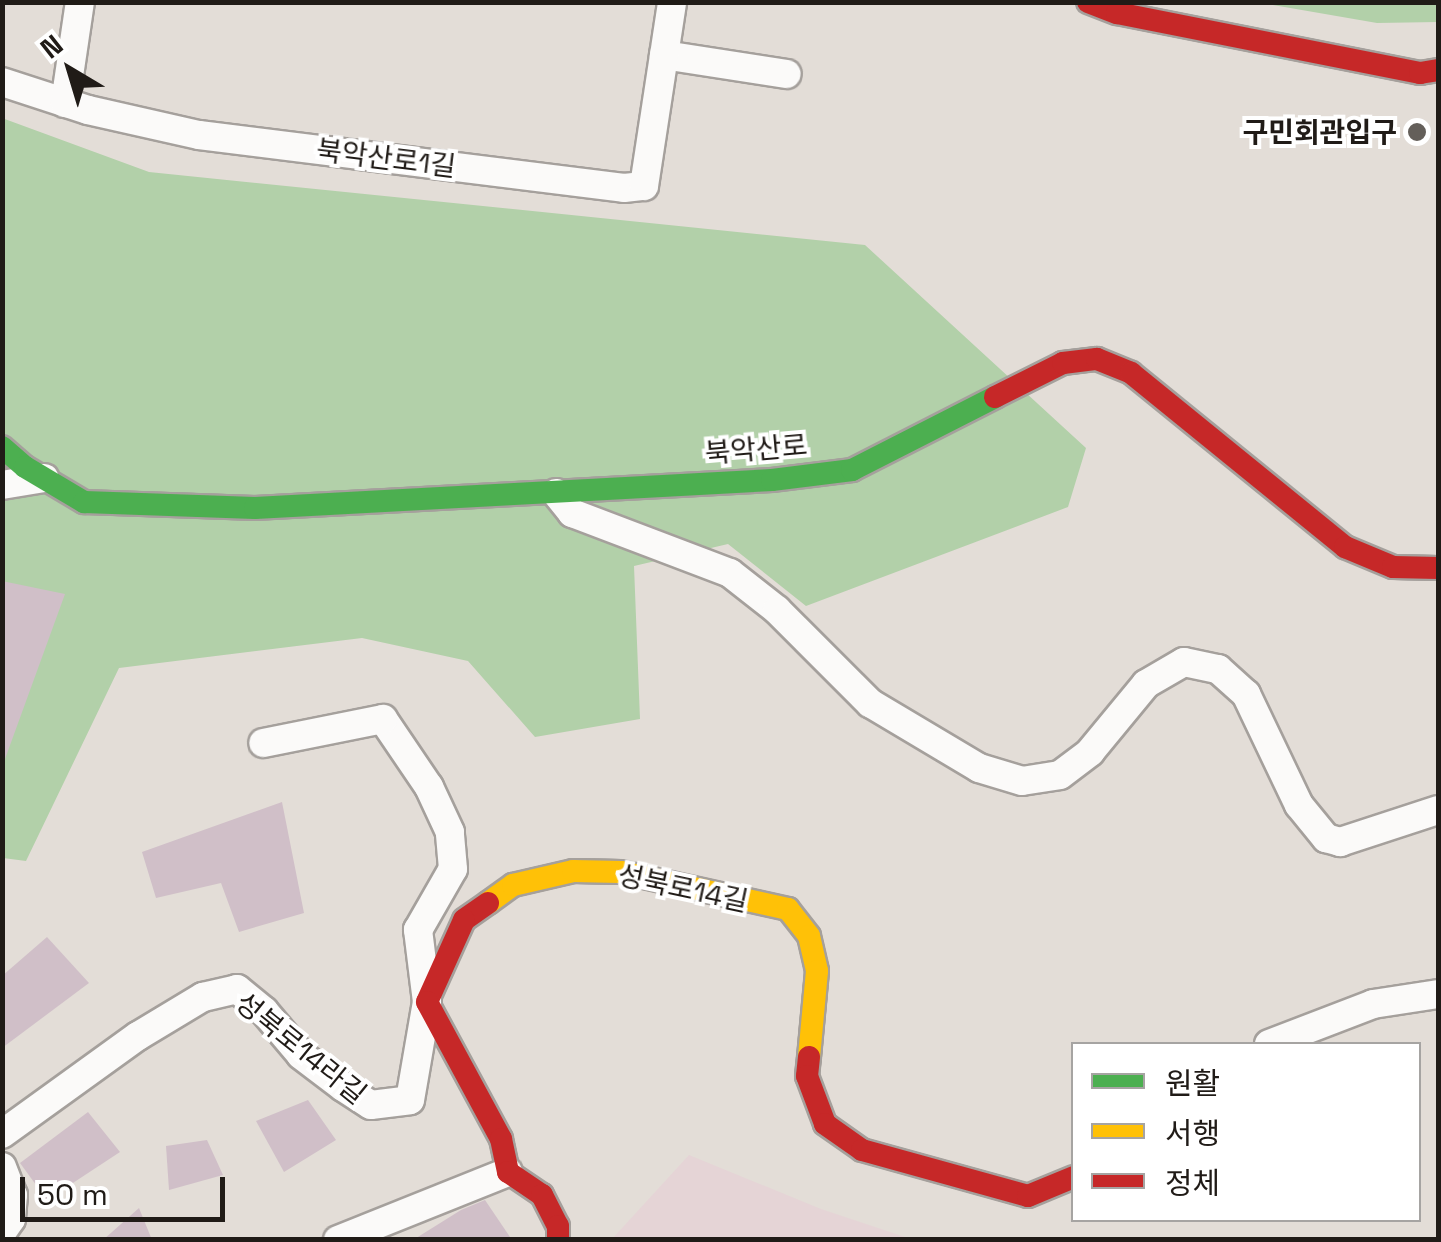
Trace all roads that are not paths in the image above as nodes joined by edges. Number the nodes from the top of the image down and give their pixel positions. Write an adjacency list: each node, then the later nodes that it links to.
1 (80, 2): 8 (street)
2 (672, 2): 4 (street, 북악산로1길)
3 (1088, 2): 5 (street)
4 (664, 55): 6 (street); 8 (street, 북악산로1길)
5 (1438, 70)
6 (787, 74)
7 (2, 82): 8 (street, 북악산로1길)
8 (65, 103)
9 (2, 446): 10 (street, 북악산로)
10 (44, 478): 11 (street); 12 (street, 북악산로)
11 (2, 486)
12 (556, 493): 13 (street, 북악산로); 15 (street)
13 (1438, 568)
14 (263, 744): 17 (street, 성북로14라길)
15 (1438, 810)
16 (1438, 994): 18 (street)
17 (427, 1002): 19 (street, 성북로14라길); 21 (street); 22 (street, 성북로14길)
18 (1273, 1042)
19 (2, 1134)
20 (2, 1167): 23 (street)
21 (508, 1172): 24 (street); 25 (street)
22 (1071, 1178)
23 (2, 1232)
24 (338, 1240)
25 (558, 1240)

